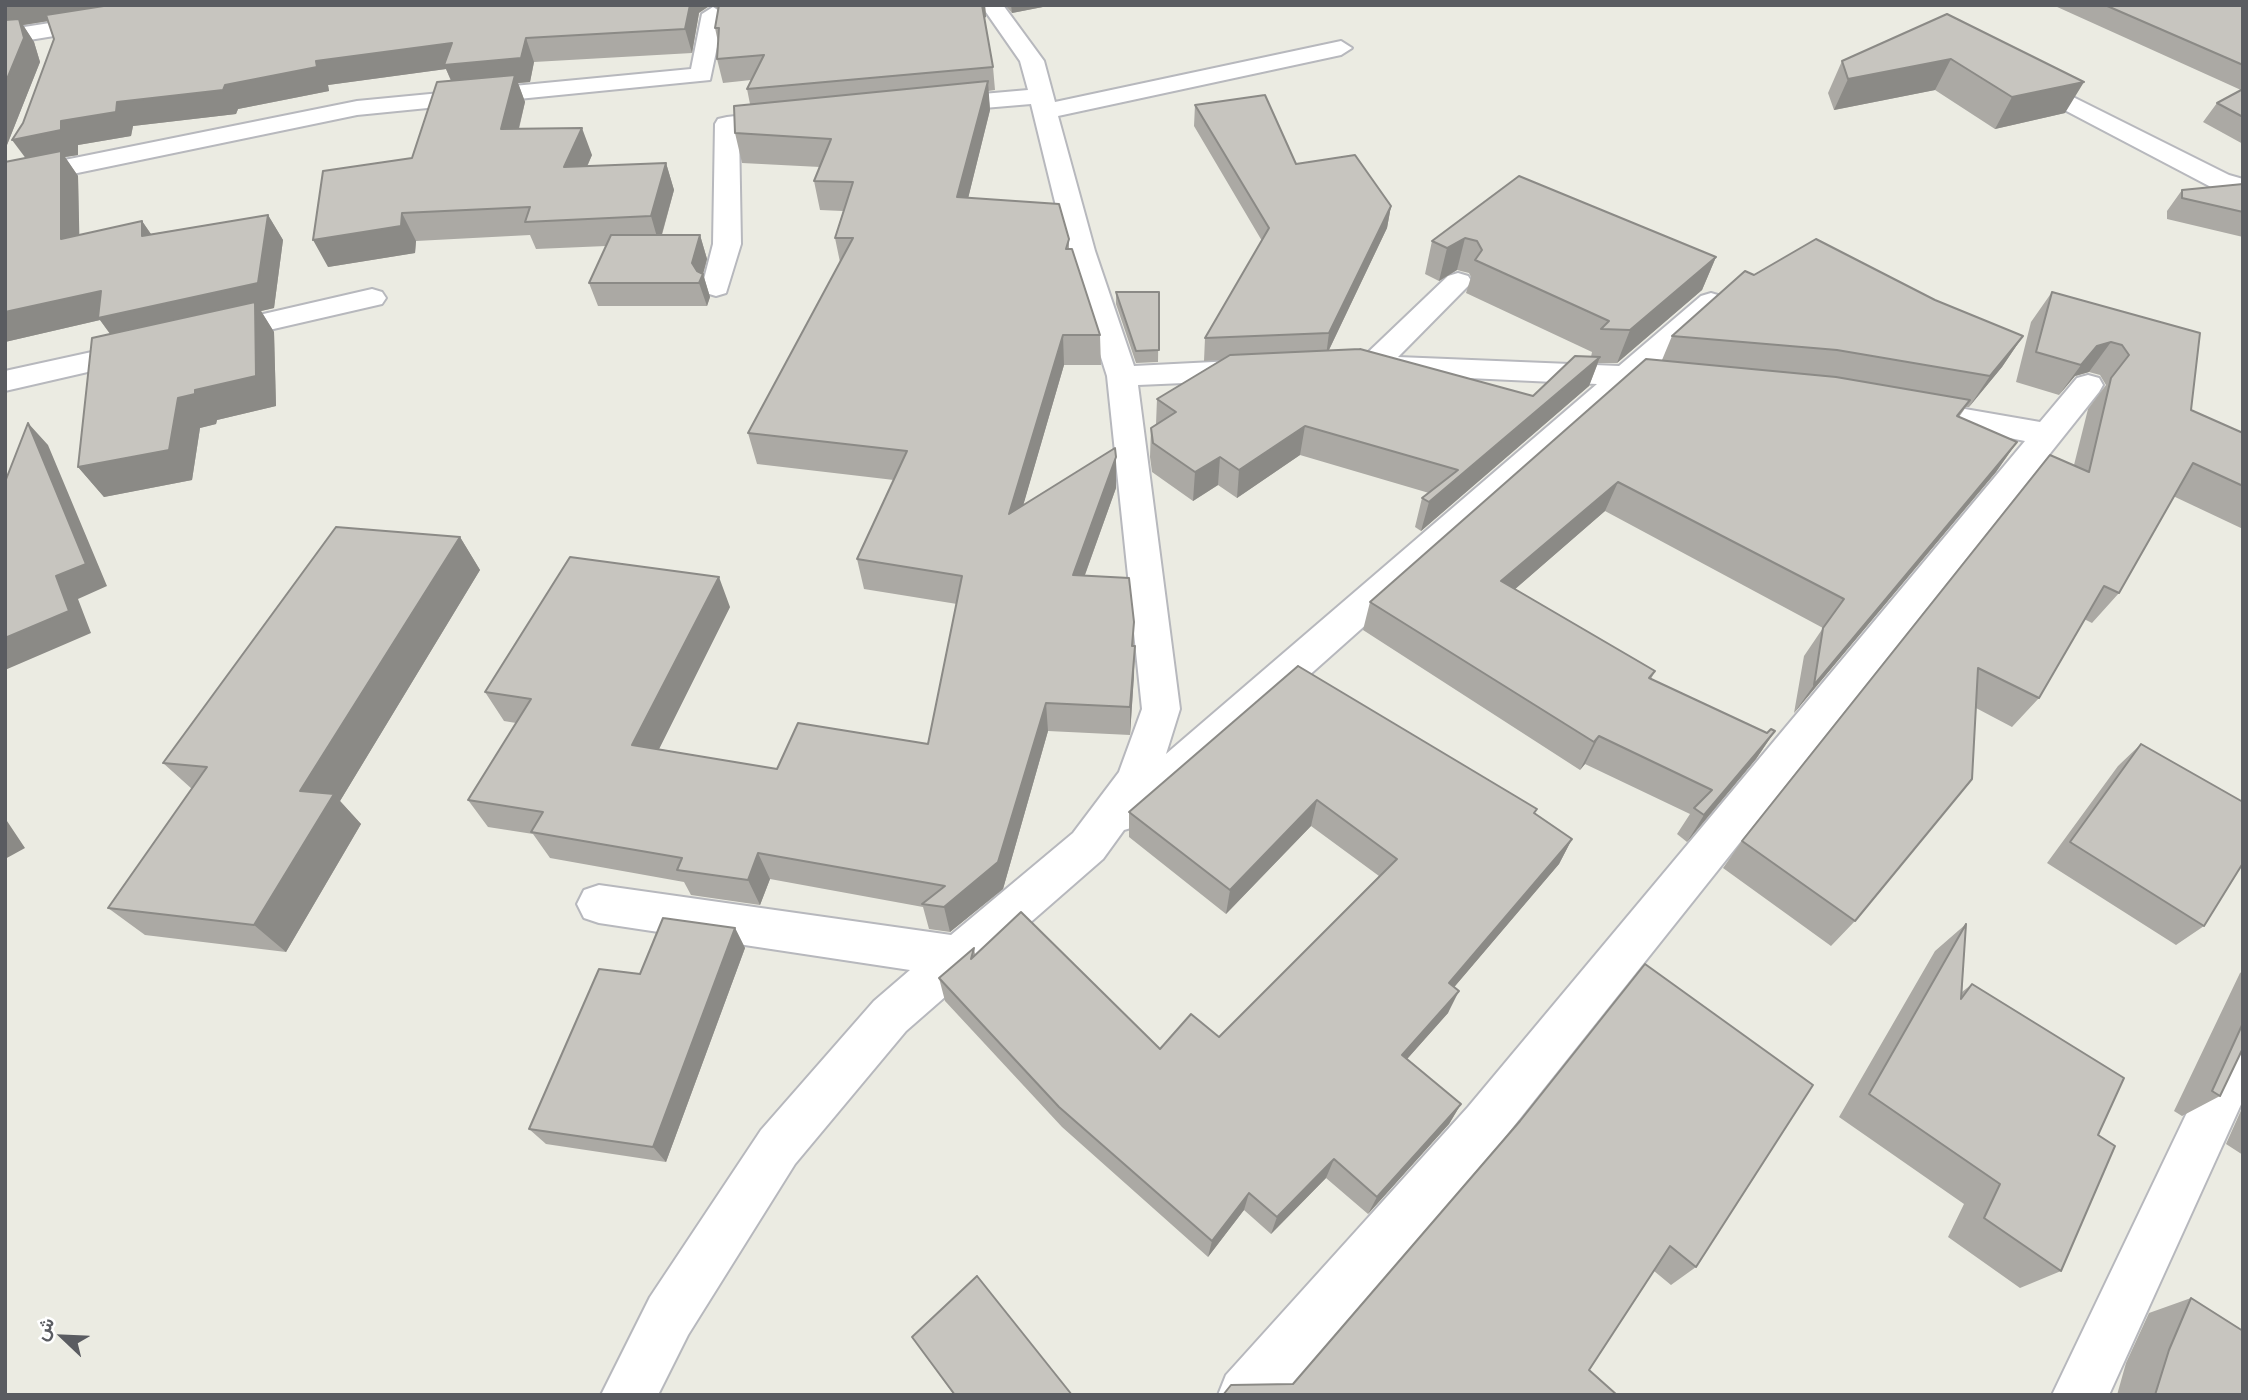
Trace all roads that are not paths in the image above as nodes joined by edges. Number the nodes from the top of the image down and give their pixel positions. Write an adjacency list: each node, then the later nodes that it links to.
1 (992, 5): 9 (street)
2 (27, 11): 5 (street)
3 (713, 14): 12 (street)
4 (123, 19): 6 (street)
5 (5, 22)
6 (5, 37)
7 (1341, 48): 9 (street)
8 (2000, 67): 13 (street)
9 (1045, 104): 10 (street); 19 (street)
10 (911, 107)
11 (805, 115): 16 (street)
12 (10, 171)
13 (2243, 187)
14 (1458, 282): 20 (street)
15 (1731, 285): 20 (street)
16 (716, 287)
17 (372, 298): 21 (street)
18 (1283, 369): 19 (street)
19 (1122, 376): 26 (street)
20 (1627, 376): 22 (street); 26 (street)
21 (5, 382)
22 (1710, 383)
23 (2088, 385): 25 (street)
24 (1887, 406): 25 (street)
25 (2047, 434): 31 (street)
26 (1088, 846): 28 (street)
27 (599, 904): 28 (street)
28 (959, 957): 30 (street)
29 (2243, 1047): 32 (street)
30 (629, 1395)
31 (1246, 1395)
32 (2080, 1395)

